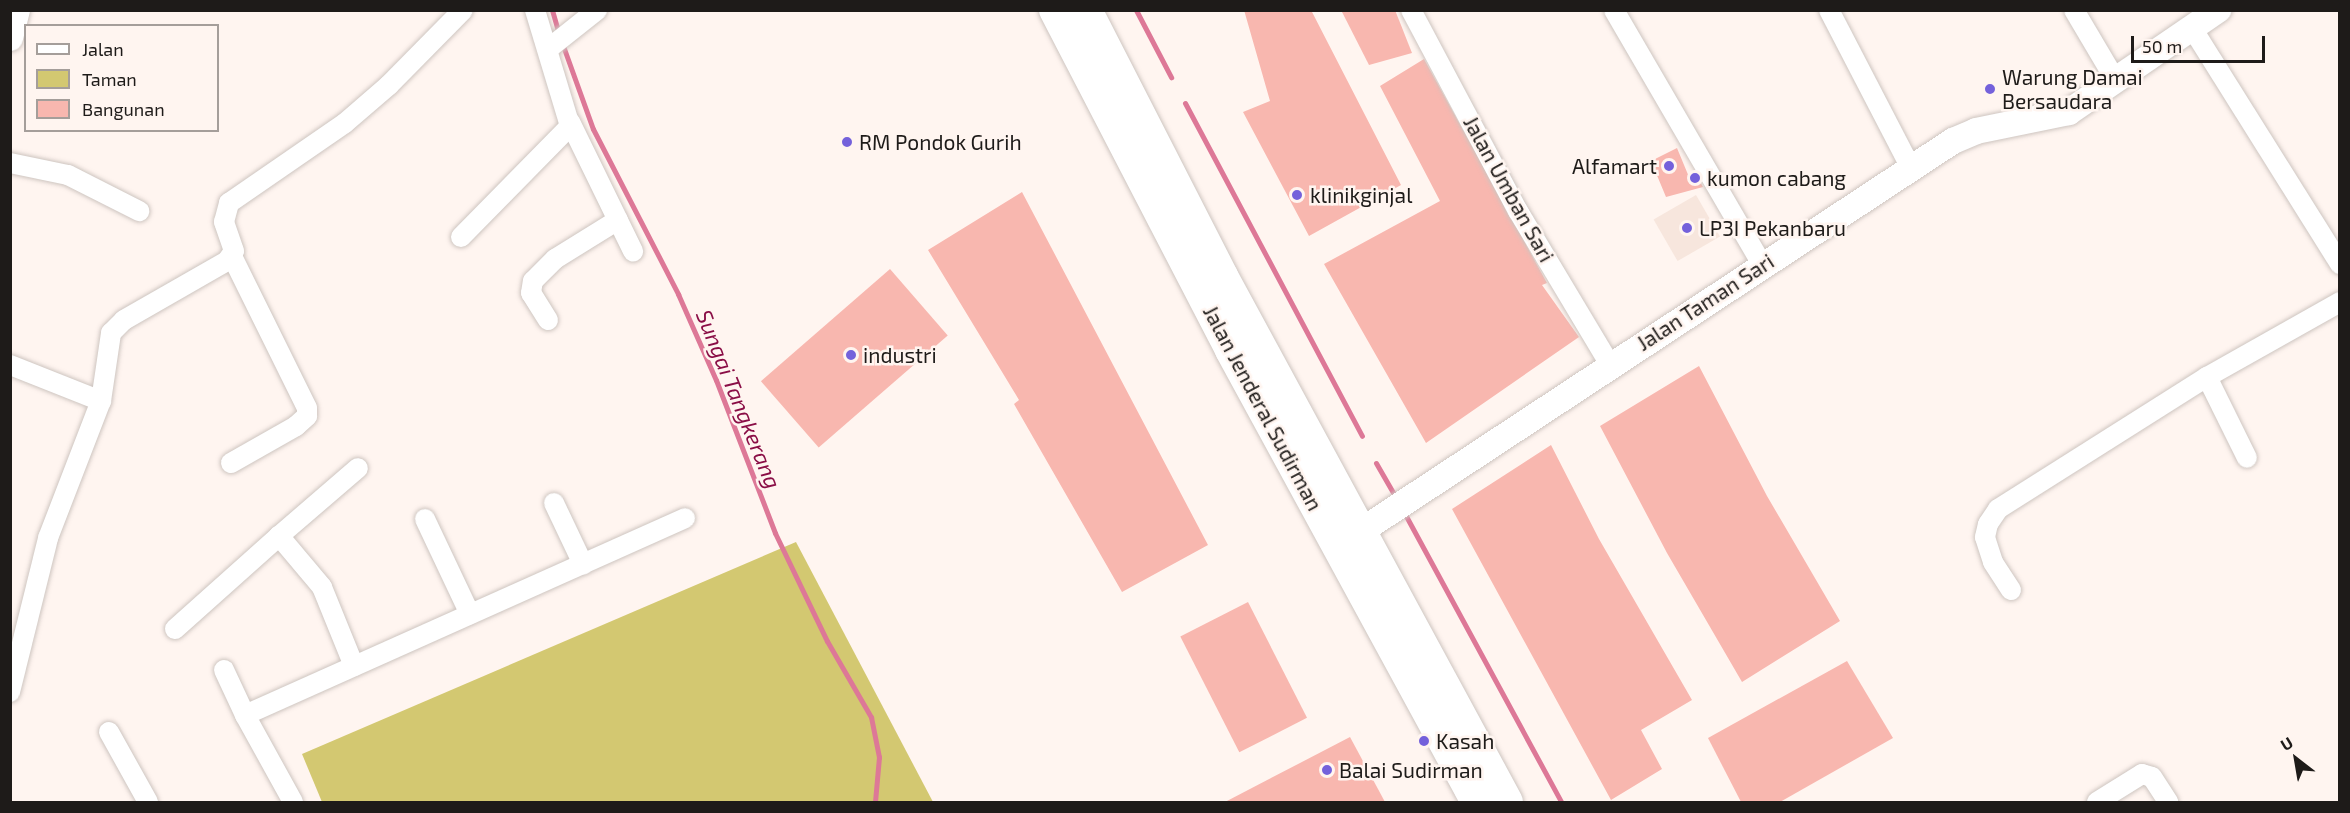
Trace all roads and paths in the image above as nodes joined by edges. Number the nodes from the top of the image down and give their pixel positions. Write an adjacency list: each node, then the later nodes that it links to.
1 (17, 10): 13 (street)
2 (463, 10): 23 (street)
3 (535, 10): 14 (street)
4 (597, 10): 14 (street)
5 (1054, 10): 51 (main road, Jalan Jenderal Sudirman)
6 (1086, 10): 38 (main road, Jalan Jenderal Sudirman)
7 (1411, 10): 29 (street, Jalan Umban Sari)
8 (1614, 10): 24 (street)
9 (1828, 10): 18 (street)
10 (2074, 10): 15 (street)
11 (2218, 10): 12 (street, Jalan Taman Sari)
12 (2192, 28): 15 (street, Jalan Taman Sari); 25 (street)
13 (10, 38)
14 (548, 49): 16 (street)
15 (2116, 81): 18 (street, Jalan Taman Sari)
16 (570, 122): 20 (street); 21 (street)
17 (10, 163): 19 (street)
18 (1911, 168): 24 (street, Jalan Taman Sari)
19 (139, 211)
20 (618, 220): 22 (street); 27 (street)
21 (461, 237)
22 (633, 251)
23 (232, 256): 31 (street); 33 (street)
24 (1762, 264): 29 (street, Jalan Taman Sari)
25 (2340, 264)
26 (2340, 302): 30 (street)
27 (548, 320)
28 (10, 365): 31 (street)
29 (1610, 365): 38 (street, Jalan Taman Sari)
30 (2207, 377): 32 (street); 41 (street)
31 (101, 401): 46 (street)
32 (2247, 458)
33 (231, 463)
34 (358, 468): 39 (street)
35 (554, 503): 40 (street)
36 (685, 518): 40 (street)
37 (425, 519): 42 (street)
38 (1358, 533): 52 (main road, Jalan Jenderal Sudirman)
39 (279, 536): 43 (street); 44 (street)
40 (583, 564): 42 (street)
41 (2011, 590)
42 (470, 614): 44 (street)
43 (175, 629)
44 (354, 666): 47 (street)
45 (224, 670): 47 (street)
46 (10, 692)
47 (245, 715): 50 (street)
48 (109, 732): 49 (street)
49 (148, 802)
50 (293, 802)
51 (1477, 802)
52 (1507, 802)
53 (2097, 802): 54 (street)
54 (2168, 802)

